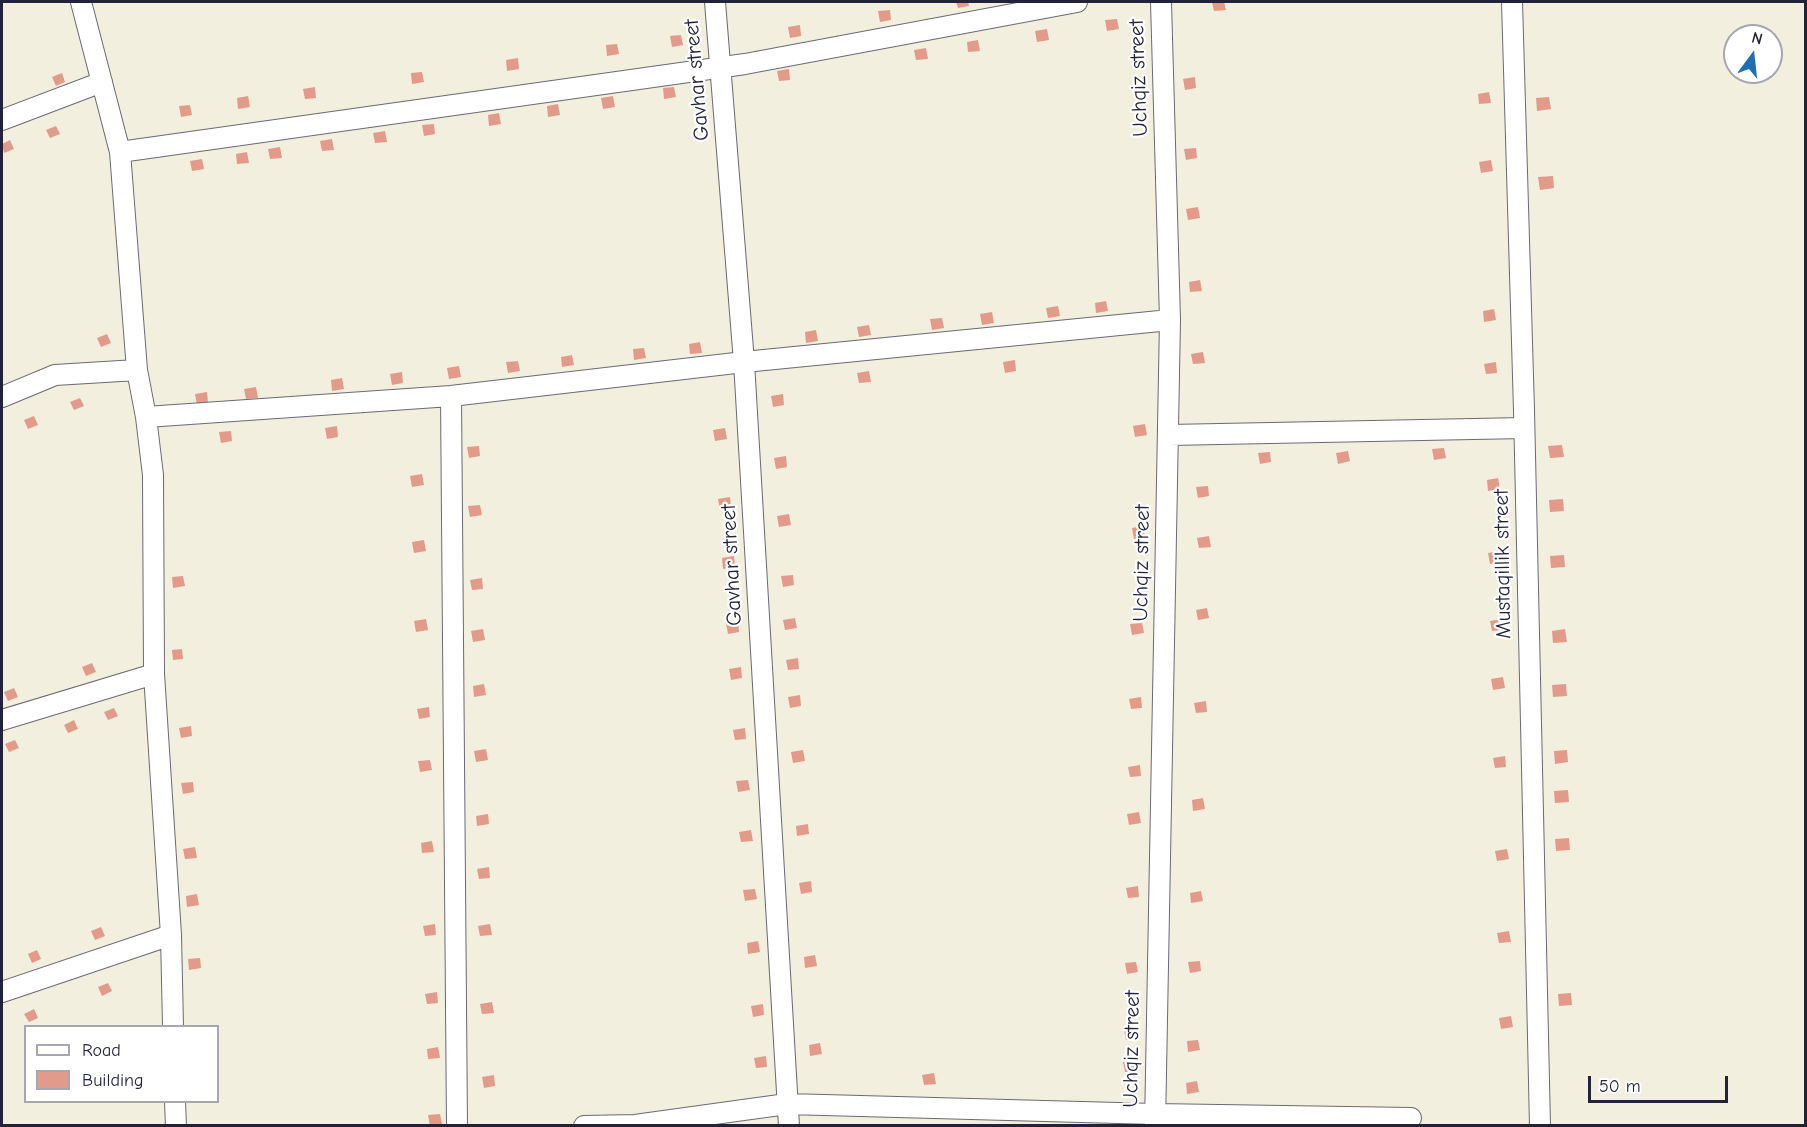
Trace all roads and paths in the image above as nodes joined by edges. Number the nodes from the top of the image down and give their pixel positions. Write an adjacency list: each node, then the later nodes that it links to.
1 (81, 2): 7 (street)
2 (715, 2): 6 (street, Gavhar street)
3 (1077, 2): 6 (street)
4 (1161, 2): 10 (street, Uchqiz street)
5 (1512, 2): 16 (street, Mustaqillik street)
6 (720, 68): 9 (street); 11 (street, Gavhar street)
7 (102, 82): 8 (street); 9 (street)
8 (2, 120)
9 (120, 152): 12 (street)
10 (1170, 320): 11 (street); 17 (street, Uchqiz street)
11 (744, 362): 13 (street); 24 (street, Gavhar street)
12 (137, 370): 14 (street); 15 (street)
13 (451, 396): 15 (street); 28 (street)
14 (2, 397)
15 (146, 417): 18 (street)
16 (1524, 428): 17 (street); 31 (street, Mustaqillik street)
17 (1169, 435): 26 (street, Uchqiz street)
18 (154, 674): 19 (street); 20 (street)
19 (2, 720)
20 (171, 935): 21 (street); 22 (street)
21 (2, 992)
22 (173, 1025)
23 (175, 1103): 27 (street)
24 (788, 1104): 26 (street); 29 (street); 30 (street, Gavhar street)
25 (1411, 1118): 26 (street)
26 (1155, 1120)
27 (176, 1125)
28 (457, 1125)
29 (584, 1125)
30 (789, 1125)
31 (1540, 1125)

